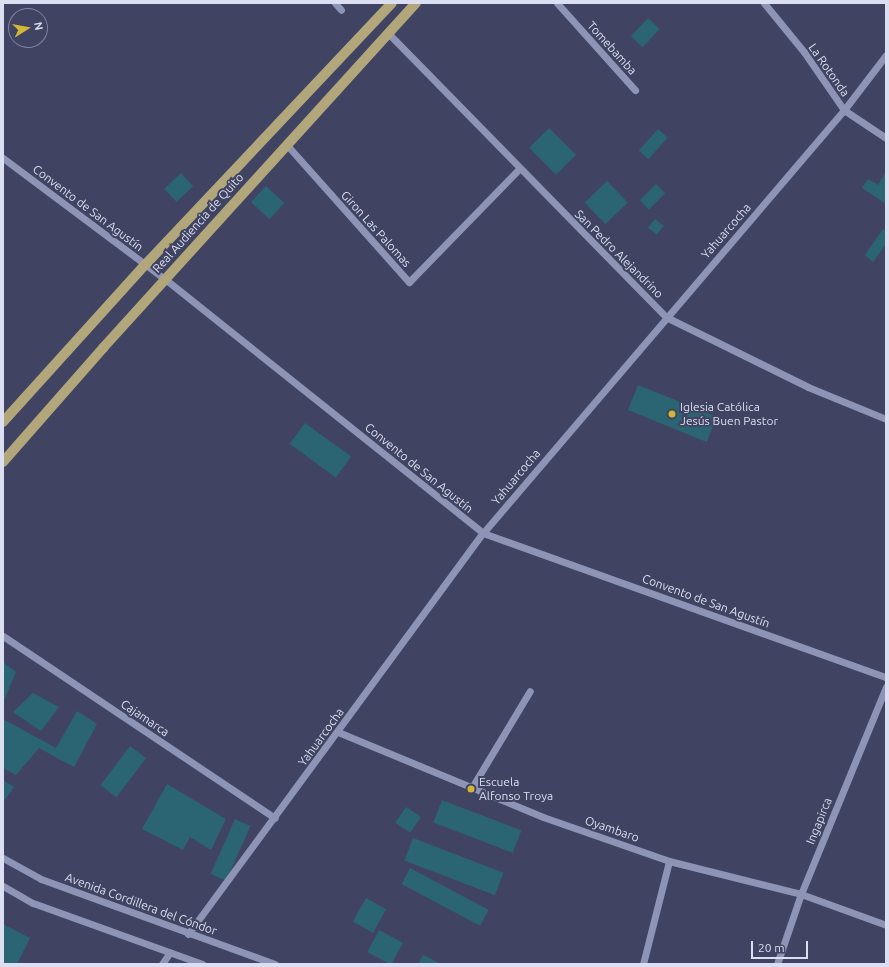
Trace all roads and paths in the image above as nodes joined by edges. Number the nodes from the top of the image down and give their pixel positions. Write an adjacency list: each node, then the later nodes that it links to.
1 (335, 3): 6 (street)
2 (392, 3): 15 (main road, Real Audiencia de Quito)
3 (416, 3): 7 (main road, Real Audiencia de Quito)
4 (557, 3): 9 (street, Tomebamba)
5 (764, 3): 10 (street, La Rotonda)
6 (341, 10)
7 (387, 32): 12 (main road, Real Audiencia de Quito); 14 (street, San Pedro Alejandrino)
8 (886, 55): 10 (street, Yahuarcocha)
9 (635, 90)
10 (844, 110): 11 (street, La Rotonda); 17 (street, Yahuarcocha)
11 (886, 138)
12 (286, 144): 14 (street, Giron Las Palomas); 16 (main road, Real Audiencia de Quito)
13 (3, 158): 15 (street, Convento de San Agustín)
14 (519, 169): 17 (street, San Pedro Alejandrino)
15 (145, 264): 16 (street, Convento de San Agustín); 19 (main road, Real Audiencia de Quito)
16 (165, 279): 20 (main road, Real Audiencia de Quito); 21 (street, Convento de San Agustín)
17 (666, 317): 18 (street, San Pedro Alejandrino); 21 (street, Yahuarcocha)
18 (886, 419)
19 (3, 422)
20 (3, 462)
21 (484, 533): 23 (street, Convento de San Agustín); 26 (street, Yahuarcocha)
22 (3, 636): 28 (street, Cajamarca)
23 (886, 677)
24 (886, 687): 32 (street, Ingapirca)
25 (530, 691): 27 (street)
26 (338, 732): 27 (street, Oyambaro); 28 (street, Yahuarcocha)
27 (471, 789): 30 (street, Oyambaro)
28 (275, 818): 34 (street, Yahuarcocha)
29 (3, 858): 34 (street, Avenida Cordillera del Cóndor)
30 (669, 861): 32 (street, Oyambaro); 39 (street)
31 (3, 886): 35 (street)
32 (801, 894): 33 (street, Oyambaro); 40 (street, Ingapirca)
33 (886, 925)
34 (188, 934): 38 (street, Avenida Cordillera del Cóndor)
35 (170, 952): 36 (street); 37 (street)
36 (162, 964)
37 (202, 964)
38 (275, 964)
39 (642, 964)
40 (777, 964)

